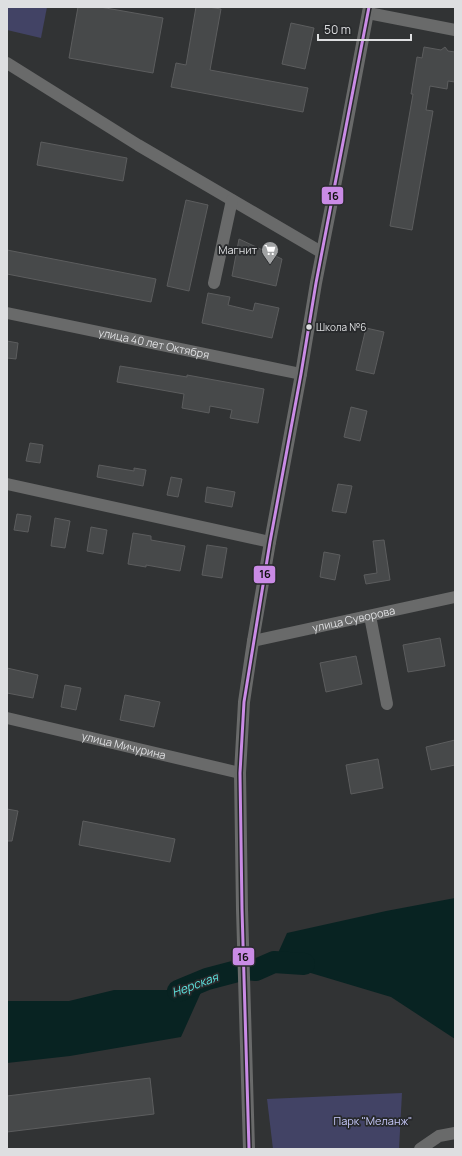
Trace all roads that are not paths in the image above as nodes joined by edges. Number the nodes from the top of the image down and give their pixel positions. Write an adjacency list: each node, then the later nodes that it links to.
1 (368, 10): 2 (street); 5 (street)
2 (455, 30)
3 (7, 63): 4 (street)
4 (232, 200): 5 (street); 6 (street)
5 (321, 252): 8 (street)
6 (214, 283)
7 (7, 313): 8 (street, улица 40 лет Октября)
8 (301, 374): 10 (street)
9 (7, 484): 10 (street)
10 (270, 542): 13 (street)
11 (455, 597): 12 (street, улица Суворова)
12 (370, 616): 13 (street, улица Суворова); 14 (street)
13 (253, 641): 16 (street)
14 (387, 704)
15 (7, 718): 16 (street, улица Мичурина)
16 (240, 773): 18 (street)
17 (455, 1133): 19 (street)
18 (249, 1149)
19 (420, 1149)

